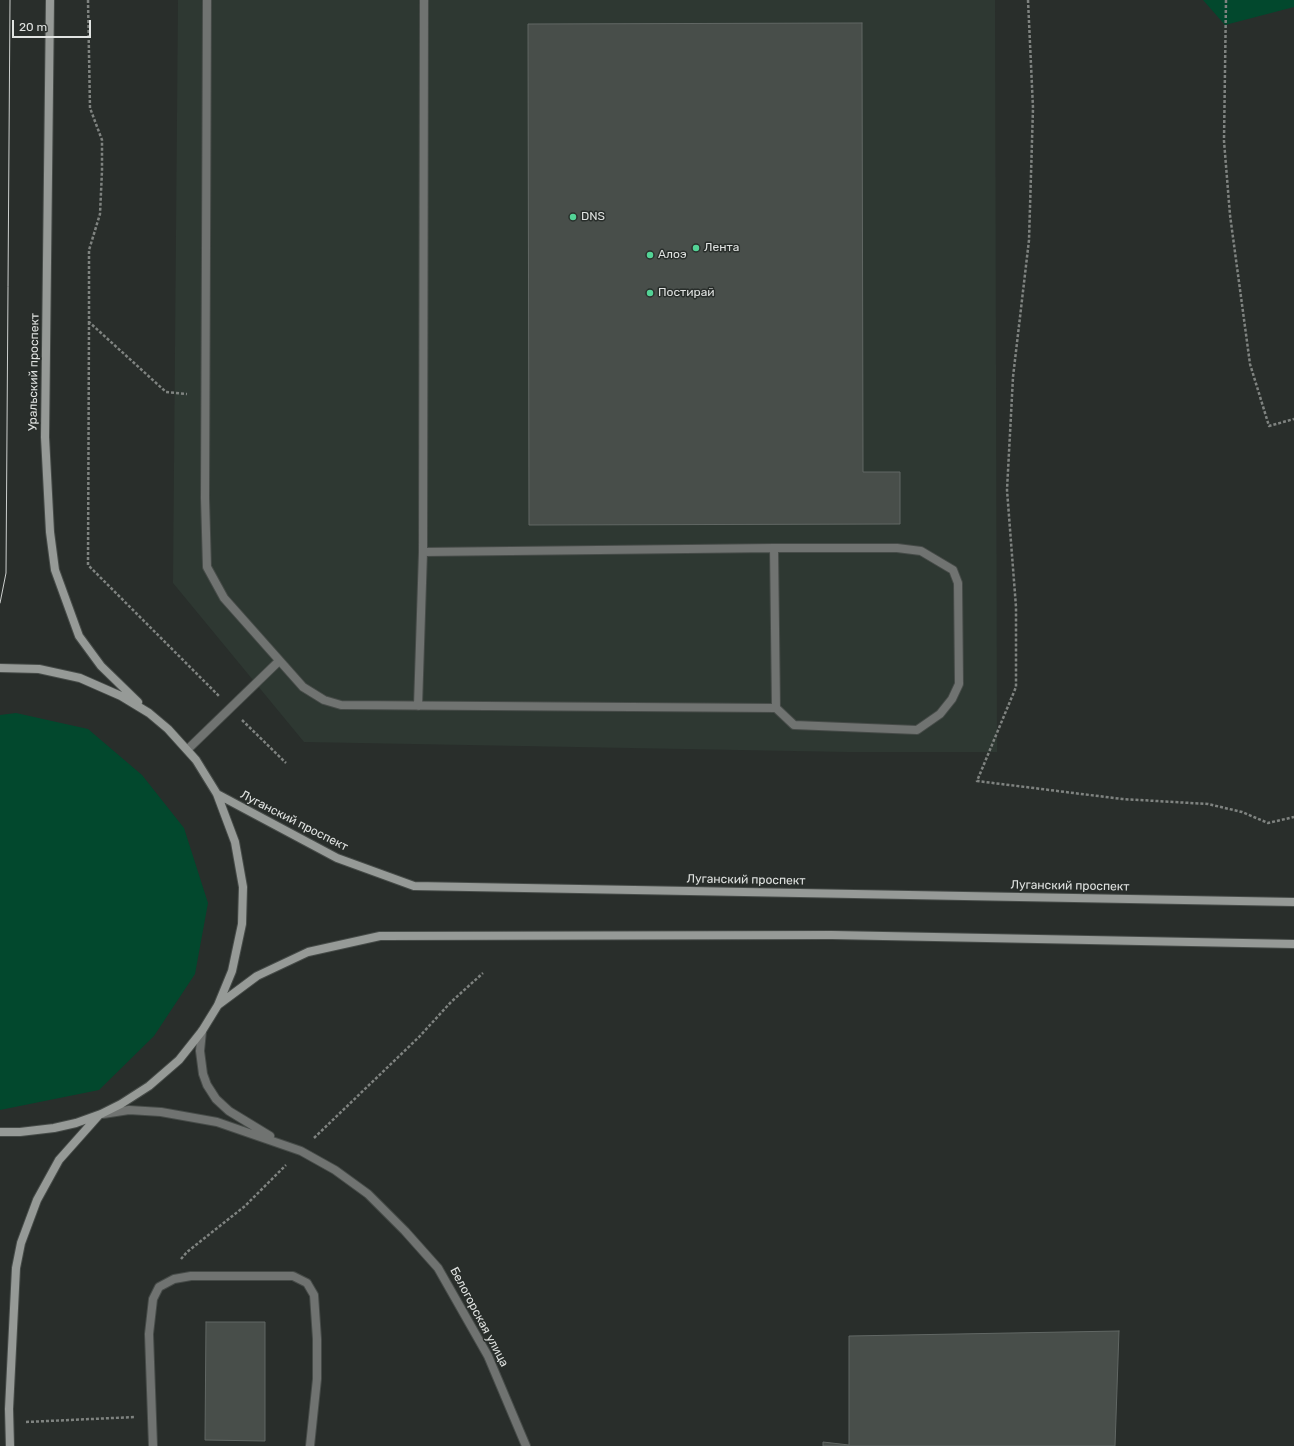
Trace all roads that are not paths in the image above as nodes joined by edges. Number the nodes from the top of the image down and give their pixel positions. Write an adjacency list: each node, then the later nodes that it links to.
1 (50, 0): 10 (main road, Уральский проспект)
2 (208, 0): 6 (street)
3 (424, 0): 5 (street)
4 (774, 548): 5 (street); 9 (street); 9 (street)
5 (424, 552): 8 (street)
6 (279, 661): 8 (street); 11 (street)
7 (0, 668): 10 (main road)
8 (418, 706): 9 (street)
9 (776, 708)
10 (149, 713): 11 (main road)
11 (188, 749): 12 (main road)
12 (217, 794): 13 (main road, Луганский проспект); 15 (main road)
13 (1294, 902)
14 (1294, 944): 15 (main road)
15 (218, 1005): 16 (main road)
16 (202, 1031): 17 (main road); 19 (street, Белогорская улица)
17 (101, 1114): 18 (main road); 19 (street, Белогорская улица); 20 (main road)
18 (0, 1132)
19 (290, 1147): 23 (street, Белогорская улица)
20 (10, 1446)
21 (153, 1446): 22 (street)
22 (310, 1446)
23 (526, 1446)

